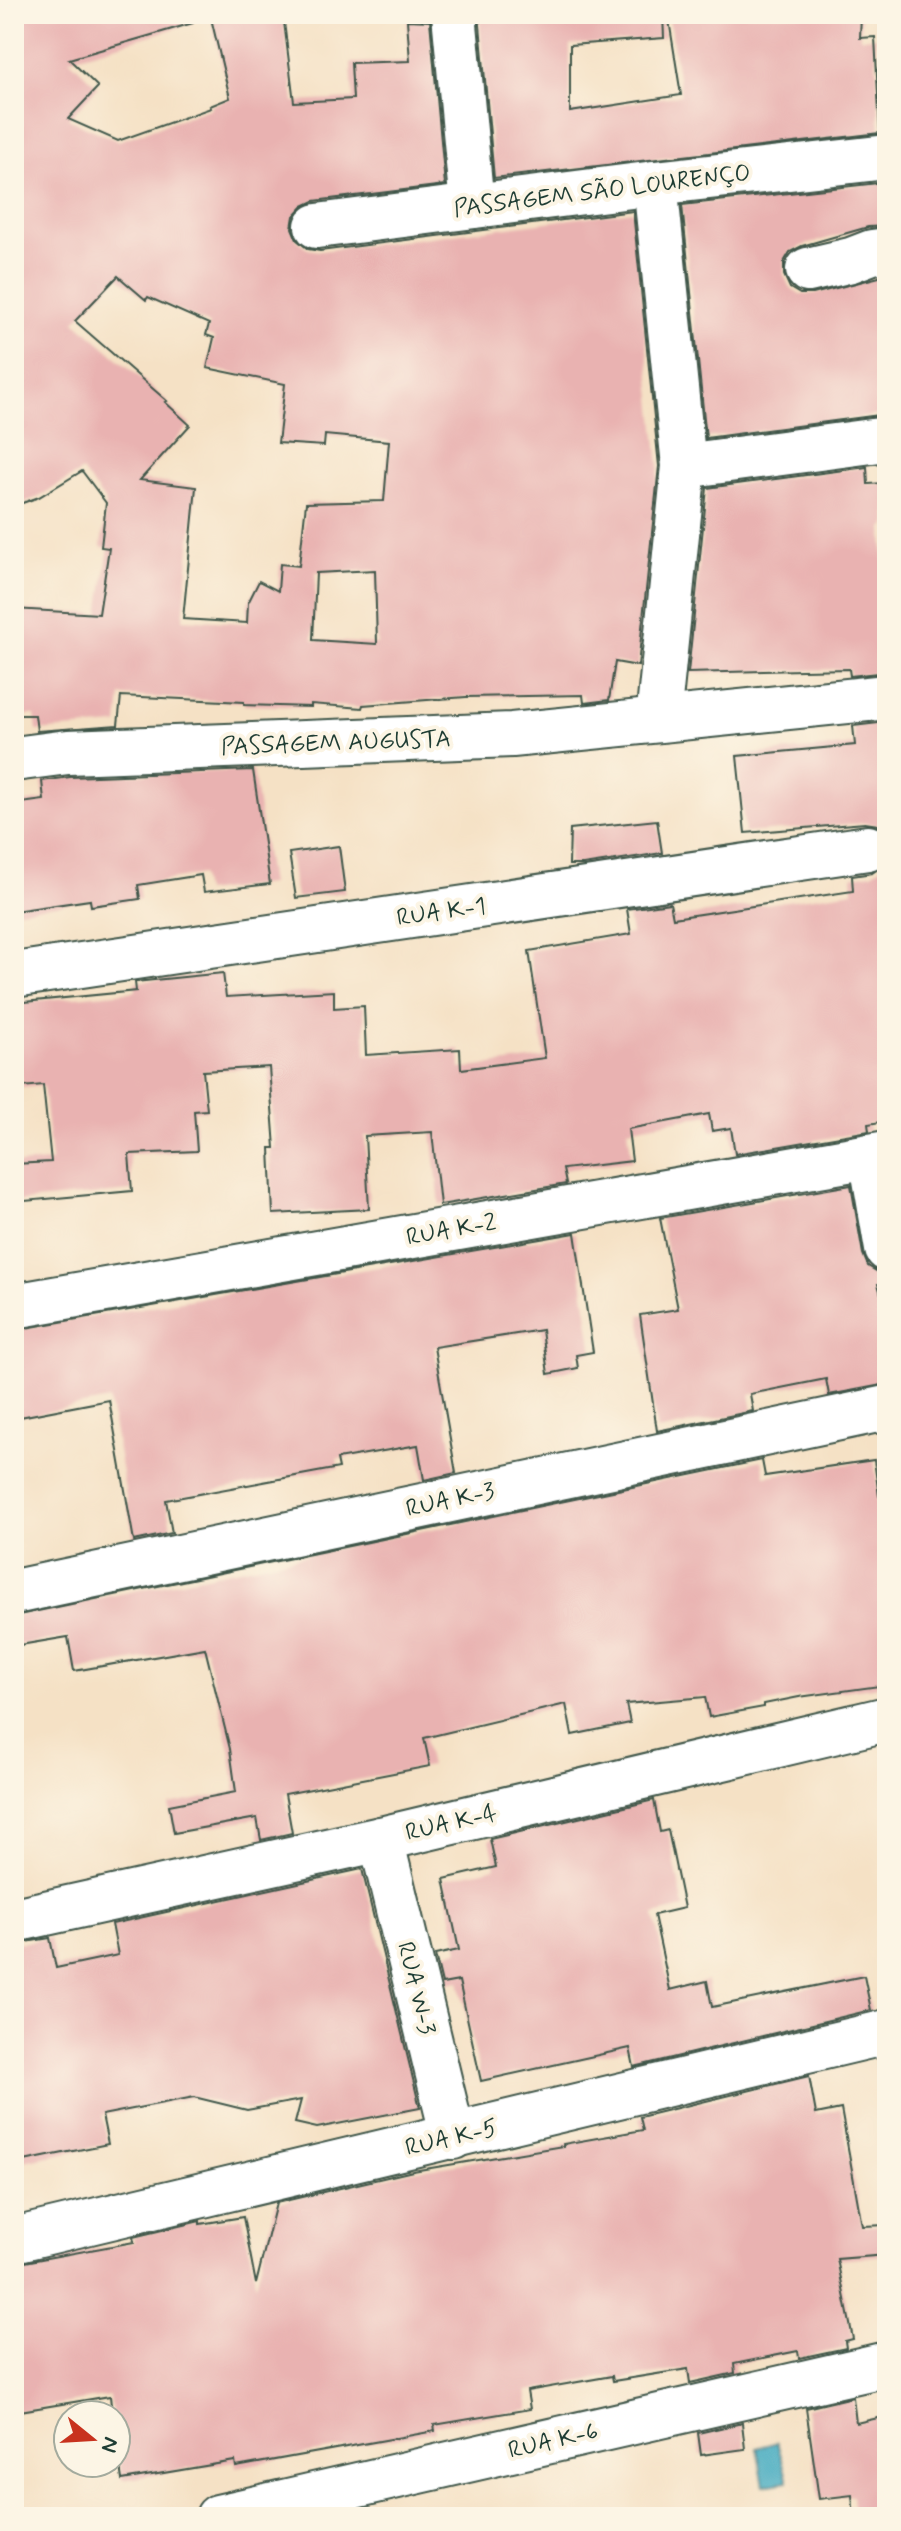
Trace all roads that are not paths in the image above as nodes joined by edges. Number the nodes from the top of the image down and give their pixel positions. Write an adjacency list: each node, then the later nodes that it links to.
1 (454, 14): 4 (street)
2 (887, 157): 3 (street, PASSAGEM SÃO LOURENÇO)
3 (655, 183): 4 (street, PASSAGEM SÃO LOURENÇO); 9 (street)
4 (472, 206): 5 (street, PASSAGEM SÃO LOURENÇO)
5 (317, 226)
6 (887, 250): 7 (street)
7 (808, 270)
8 (887, 439): 9 (street)
9 (684, 466): 11 (street)
10 (887, 697): 11 (street, PASSAGEM AUGUSTA)
11 (658, 720): 12 (street, PASSAGEM AUGUSTA)
12 (14, 759)
13 (868, 848): 14 (street, RUA K-1)
14 (14, 975)
15 (879, 1154): 16 (street); 17 (street, RUA K-2)
16 (887, 1249)
17 (14, 1306)
18 (887, 1408): 19 (street, RUA K-3)
19 (14, 1592)
20 (887, 1719): 21 (street, RUA K-4)
21 (381, 1839): 22 (street, RUA K-4); 24 (street, RUA W-3)
22 (14, 1920)
23 (887, 2032): 24 (street, RUA K-5)
24 (453, 2137): 25 (street, RUA K-5)
25 (14, 2240)
26 (887, 2364): 27 (street, RUA K-6)
27 (218, 2517)

